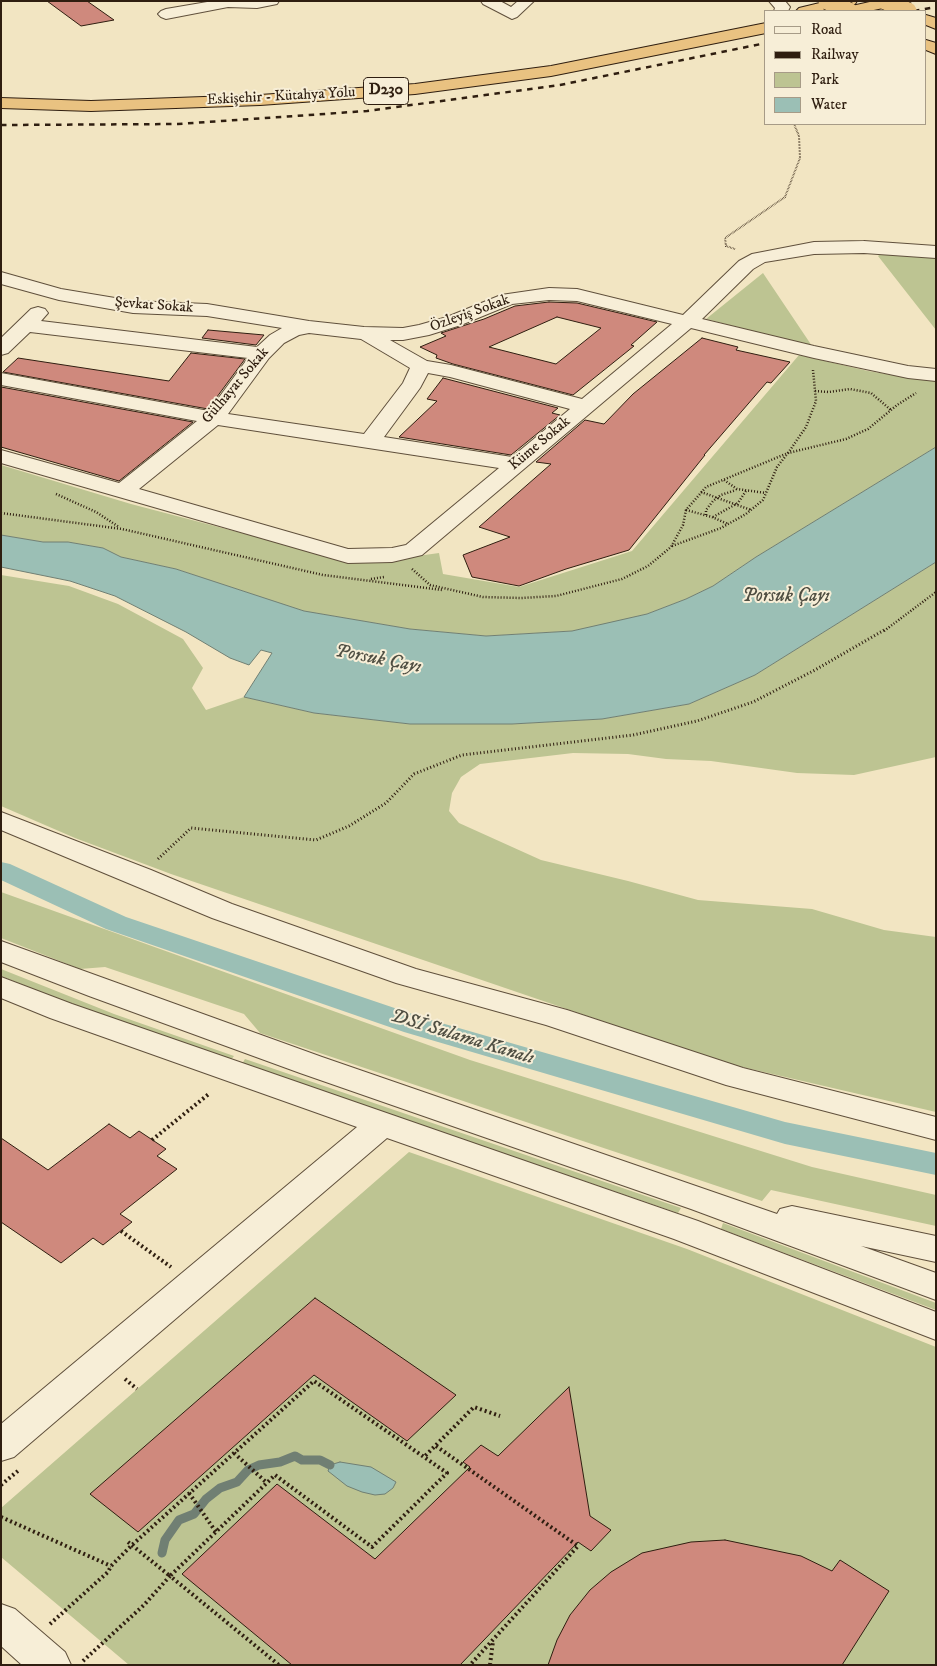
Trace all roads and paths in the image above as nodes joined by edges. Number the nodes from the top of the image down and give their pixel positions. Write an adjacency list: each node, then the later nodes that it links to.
1 (272, 1): 14 (street)
2 (488, 1): 3 (street)
3 (527, 1)
4 (776, 1): 9 (street)
5 (827, 1): 11 (highway, bridge)
6 (850, 1): 10 (highway)
7 (885, 1): 13 (highway, bridge)
8 (897, 1): 12 (highway)
9 (782, 10)
10 (809, 10)
11 (847, 10)
12 (854, 10)
13 (906, 10)
14 (166, 14)
15 (764, 19): 17 (highway, Eskişehir - Kütahya Yolu / D230)
16 (764, 28): 18 (highway, Eskişehir - Kütahya Yolu / D230)
17 (1, 91)
18 (1, 103)
19 (794, 125): 21 (path)
20 (936, 252): 21 (street, Küme Sokak)
21 (759, 258): 24 (street, Küme Sokak)
22 (1, 278): 23 (street, Şevkat Sokak)
23 (59, 294): 25 (street); 26 (street, Şevkat Sokak)
24 (688, 320): 27 (street, Özleyiş Sokak); 29 (street, Özleyiş Sokak); 36 (street, Küme Sokak)
25 (25, 325): 28 (street); 30 (street)
26 (309, 326): 27 (street, Özleyiş Sokak); 30 (street, Gülhayat Sokak)
27 (364, 333): 31 (street)
28 (1, 349)
29 (814, 352): 32 (street, Özleyiş Sokak); 34 (path)
30 (262, 354): 38 (street, Gülhayat Sokak)
31 (421, 366): 36 (street); 39 (street)
32 (936, 375)
33 (1, 379): 38 (street)
34 (815, 391): 37 (path); 40 (path)
35 (922, 391): 37 (path)
36 (586, 406): 42 (street, Küme Sokak)
37 (891, 410): 40 (path)
38 (214, 418): 39 (street); 45 (street, Gülhayat Sokak)
39 (370, 441): 42 (street)
40 (788, 453): 43 (path); 49 (path)
41 (1, 456): 45 (street, Küme Sokak)
42 (515, 464): 60 (street, Küme Sokak)
43 (724, 480): 44 (path); 46 (path)
44 (737, 489): 47 (path); 50 (path)
45 (122, 492): 60 (street, Küme Sokak)
46 (701, 492): 50 (path); 52 (path)
47 (746, 492): 49 (path); 51 (path)
48 (54, 494): 58 (path)
49 (766, 494): 53 (path)
50 (716, 498): 51 (path); 55 (path)
51 (736, 505): 53 (path); 56 (path)
52 (686, 510): 55 (path); 59 (path)
53 (751, 510): 57 (path)
54 (1, 513): 58 (path)
55 (706, 515): 56 (path)
56 (712, 517): 57 (path)
57 (728, 524): 59 (path)
58 (122, 529): 61 (path)
59 (670, 546): 61 (path)
60 (414, 550): 61 (path)
61 (450, 591)
62 (936, 592): 64 (path)
63 (1, 820): 64 (street)
64 (141, 876): 69 (street)
65 (1, 951): 71 (street)
66 (1, 987): 68 (street)
67 (210, 1093): 70 (path)
68 (381, 1124): 72 (street); 75 (street)
69 (936, 1129)
70 (152, 1140)
71 (702, 1200): 72 (street); 74 (street); 76 (street)
72 (686, 1230): 77 (street)
73 (120, 1231): 75 (path)
74 (936, 1249)
75 (195, 1283): 81 (street)
76 (936, 1287)
77 (936, 1326)
78 (124, 1379): 79 (path)
79 (137, 1389)
80 (500, 1416): 82 (path)
81 (1, 1446)
82 (436, 1446): 84 (path); 94 (path)
83 (234, 1453): 84 (path); 85 (path); 86 (path)
84 (424, 1457): 85 (path)
85 (267, 1483): 88 (path)
86 (189, 1493): 88 (path); 89 (path)
87 (1, 1517): 90 (path)
88 (216, 1532): 91 (path)
89 (130, 1544): 90 (path); 91 (path)
90 (110, 1566): 92 (path)
91 (170, 1576): 96 (path); 97 (path)
92 (73, 1604)
93 (1, 1621): 95 (street)
94 (493, 1640): 98 (path); 99 (path)
95 (51, 1665)
96 (79, 1665)
97 (279, 1665)
98 (470, 1665)
99 (490, 1665)

